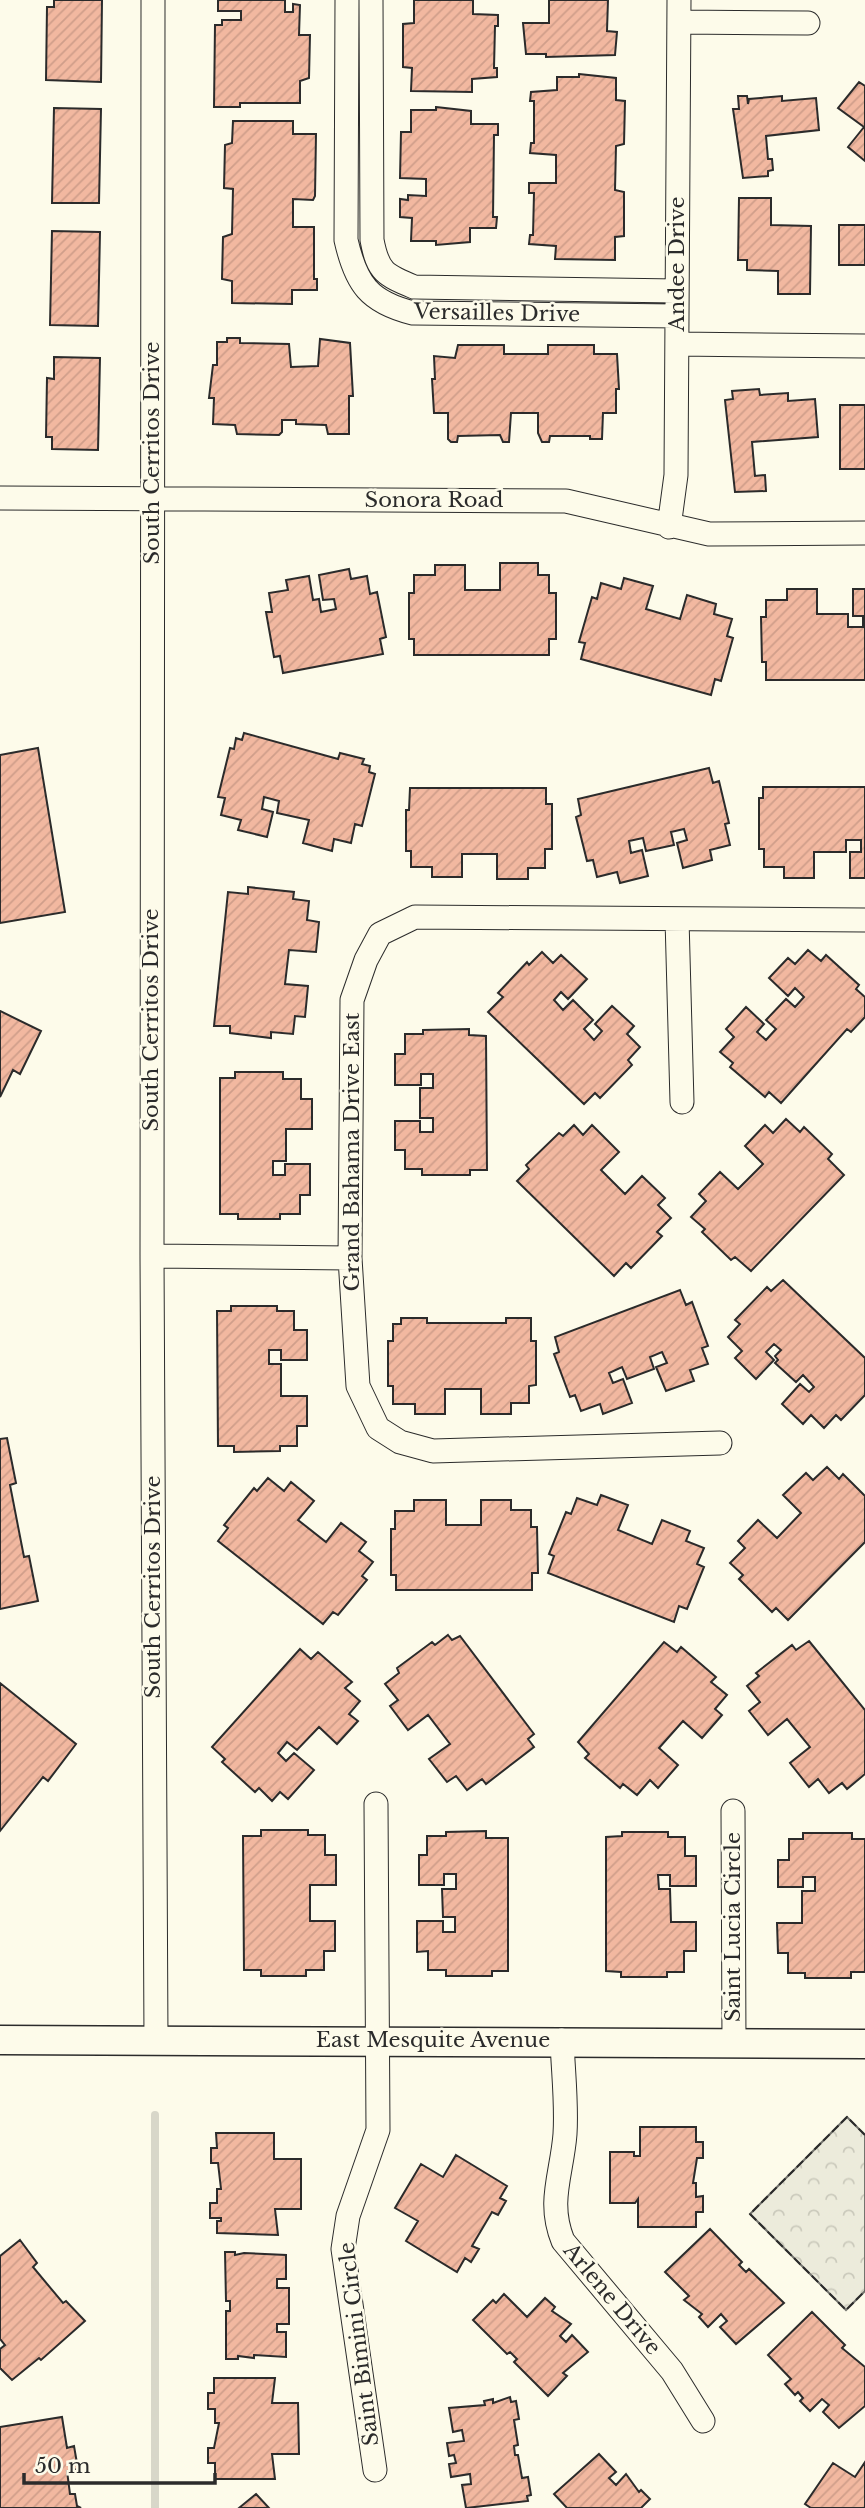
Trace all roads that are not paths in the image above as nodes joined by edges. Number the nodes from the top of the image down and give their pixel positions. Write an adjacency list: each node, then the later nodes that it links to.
1 (153, 0): 11 (street, South Cerritos Drive)
2 (347, 0): 7 (street, Versailles Drive)
3 (371, 0): 6 (street, Versailles Drive)
4 (679, 11): 5 (street); 6 (street, Andee Drive)
5 (808, 23)
6 (677, 291): 7 (street, Andee Drive)
7 (677, 316): 8 (street, Andee Drive)
8 (677, 344): 9 (street); 12 (street, Andee Drive)
9 (865, 346)
10 (0, 498): 11 (street, Sonora Road)
11 (151, 499): 12 (street, Sonora Road); 17 (street, South Cerritos Drive)
12 (669, 527): 13 (street, Sonora Road)
13 (865, 533)
14 (677, 919): 15 (street, Grand Bahama Drive East); 16 (street); 18 (street, Grand Bahama Drive East)
15 (865, 920)
16 (682, 1102)
17 (152, 1256): 18 (street); 22 (street, South Cerritos Drive)
18 (350, 1258): 19 (street, Grand Bahama Drive East)
19 (720, 1443)
20 (376, 1804): 24 (street, Saint Bimini Circle)
21 (733, 1811): 26 (street, Saint Lucia Circle)
22 (156, 2039): 23 (street, East Mesquite Avenue); 24 (street, East Mesquite Avenue)
23 (0, 2040)
24 (378, 2040): 25 (street, East Mesquite Avenue); 29 (street, Saint Bimini Circle)
25 (562, 2040): 26 (street, East Mesquite Avenue); 28 (street, Arlene Drive)
26 (734, 2043): 27 (street, East Mesquite Avenue)
27 (865, 2044)
28 (703, 2421)
29 (375, 2470)

